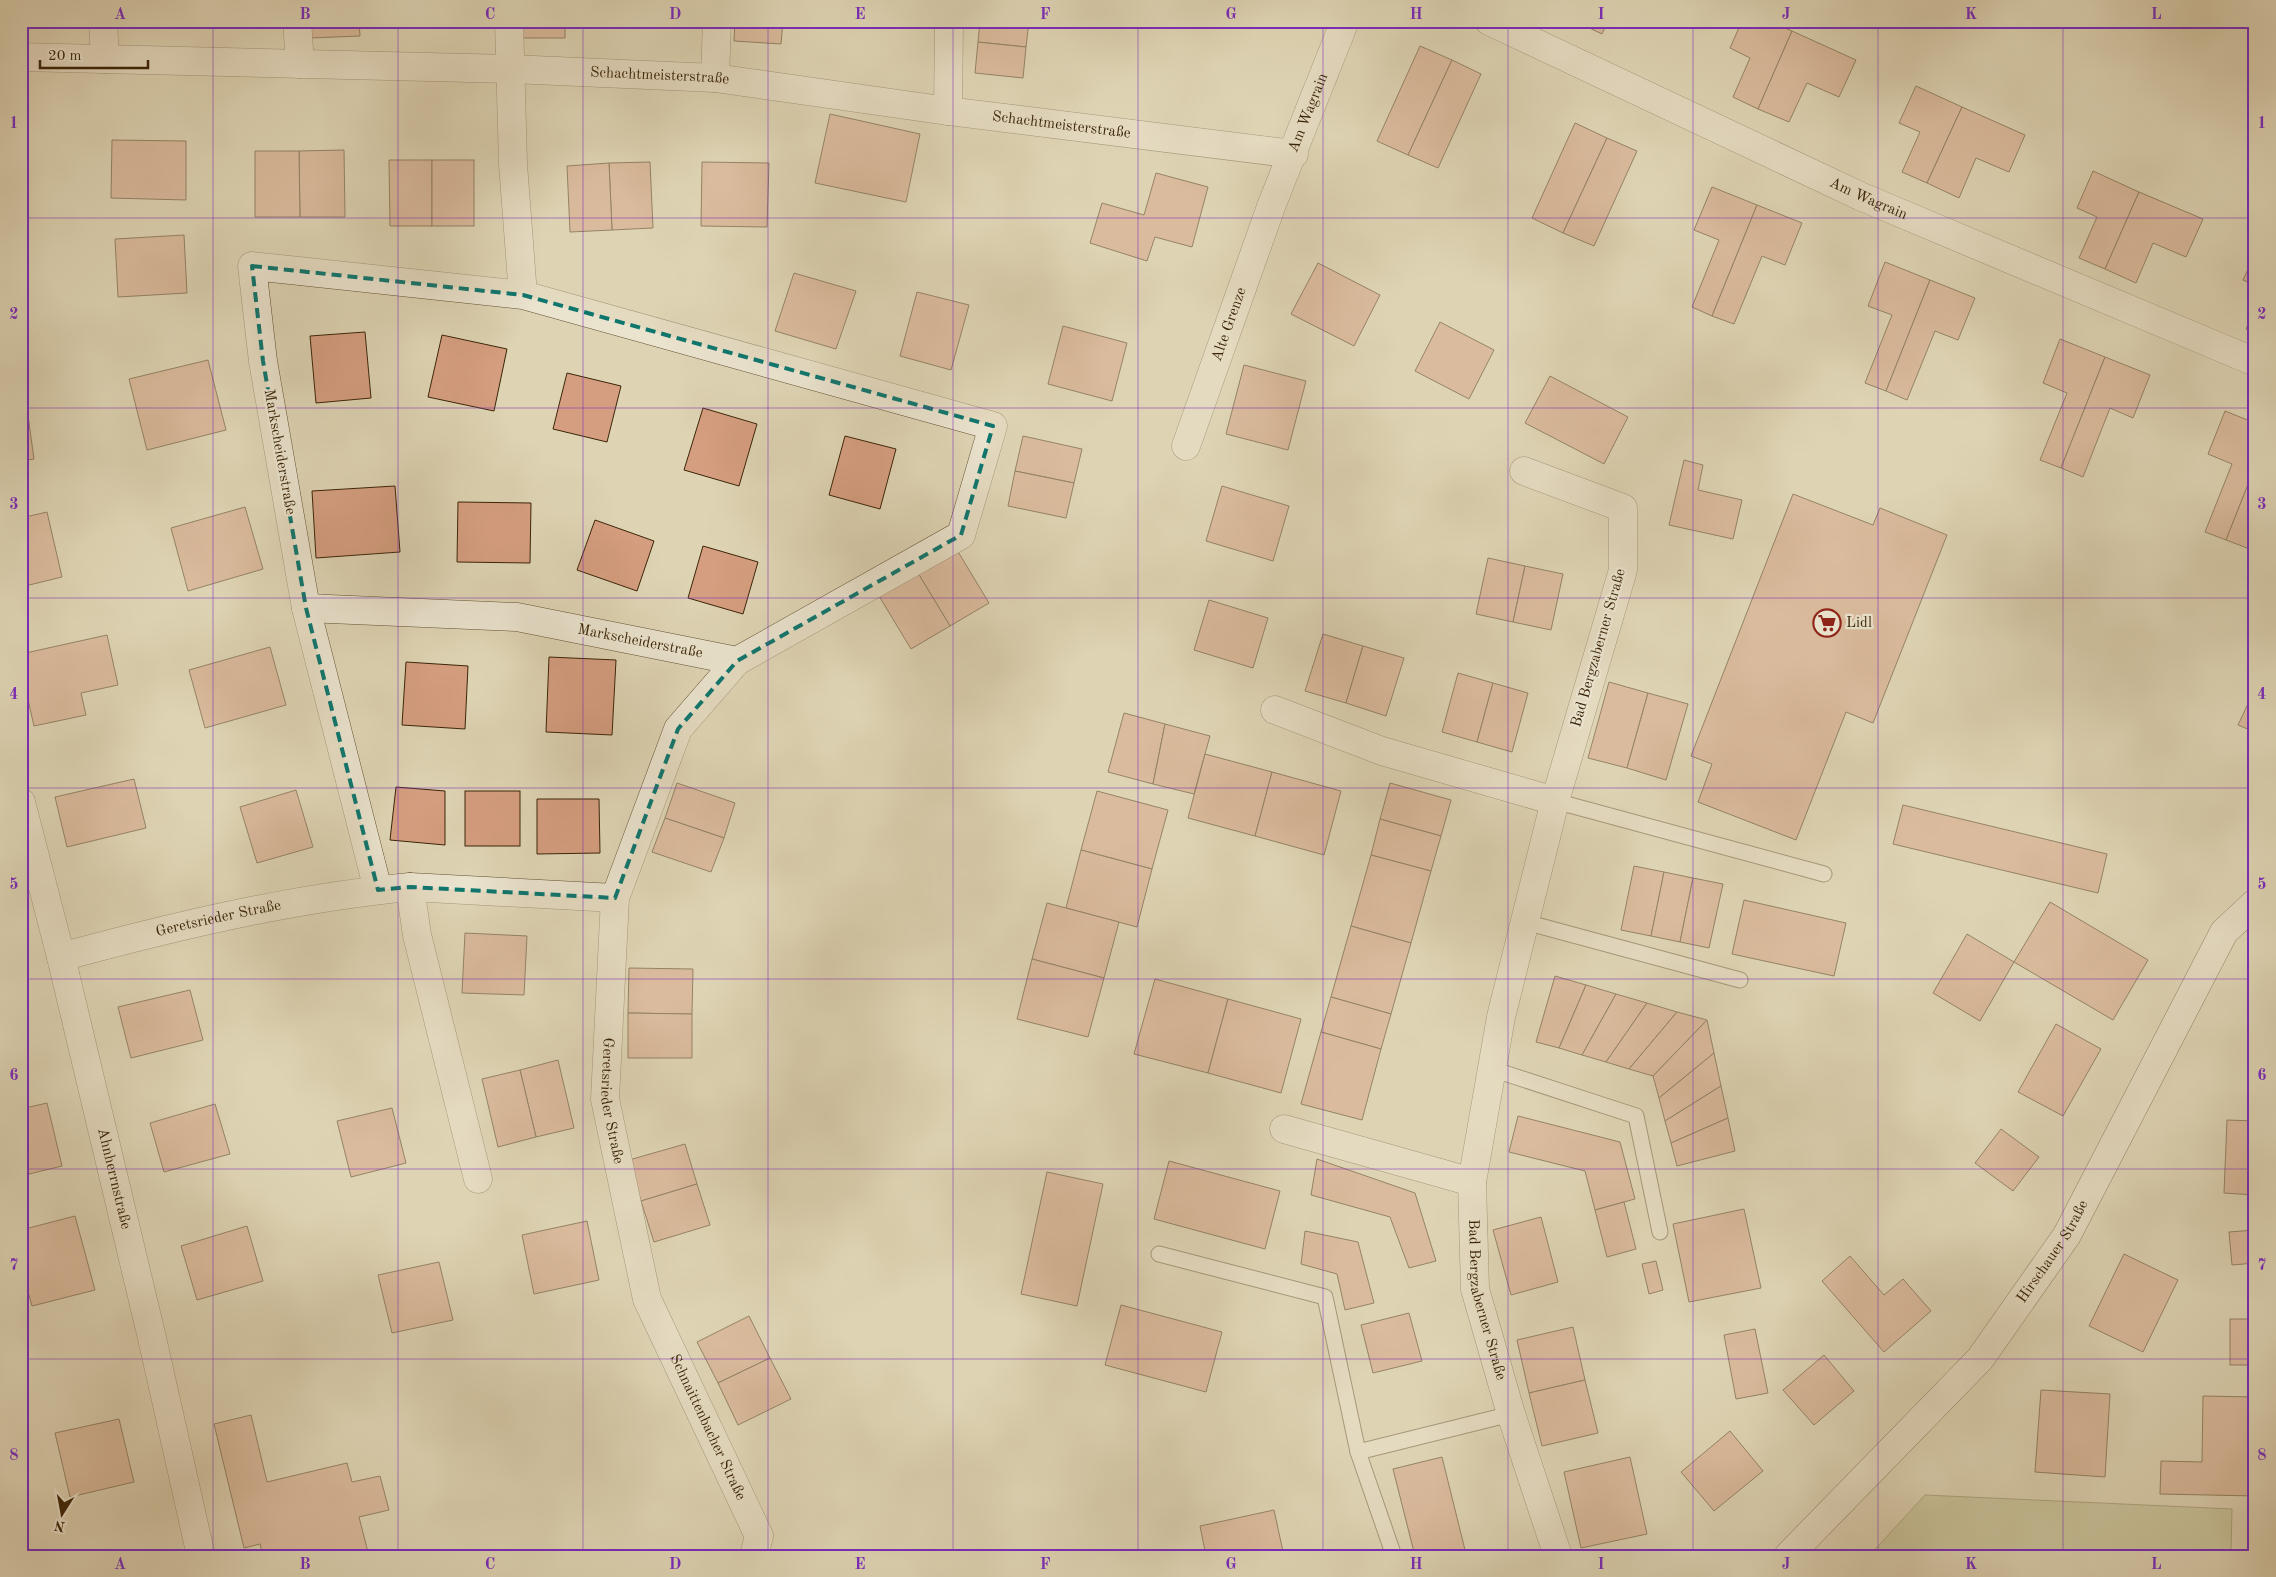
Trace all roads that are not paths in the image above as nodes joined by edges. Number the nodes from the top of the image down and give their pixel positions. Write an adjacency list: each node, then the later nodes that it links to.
1 (103, 21): 9 (street)
2 (297, 21): 10 (street)
3 (509, 21): 11 (street)
4 (717, 21): 12 (street)
5 (949, 21): 13 (street)
6 (1345, 21): 14 (street, Am Wagrain)
7 (1489, 21): 17 (street, Am Wagrain)
8 (21, 56): 9 (street, Schachtmeisterstraße)
9 (105, 59): 10 (street, Schachtmeisterstraße)
10 (300, 64): 11 (street, Schachtmeisterstraße)
11 (511, 69): 12 (street, Schachtmeisterstraße); 16 (street)
12 (715, 78): 13 (street, Schachtmeisterstraße)
13 (948, 111): 14 (street, Schachtmeisterstraße)
14 (1294, 154): 15 (street, Am Wagrain)
15 (1272, 204): 18 (street, Alte Grenze)
16 (524, 295): 20 (street, Markscheiderstraße); 21 (street, Markscheiderstraße)
17 (2255, 362)
18 (1186, 446)
19 (1524, 471): 23 (street, Bad Bergzaberner Straße)
20 (306, 608): 21 (street, Markscheiderstraße); 28 (street)
21 (737, 661): 29 (street, Geretsrieder Straße)
22 (1275, 710): 23 (street)
23 (1555, 801): 26 (lane); 31 (street, Bad Bergzaberner Straße)
24 (21, 802): 25 (street, Ahnherrnstraße)
25 (28, 852): 32 (street, Ahnherrnstraße)
26 (1824, 874)
27 (410, 886): 28 (street, Geretsrieder Straße); 29 (street, Geretsrieder Straße); 36 (street)
28 (378, 890): 32 (street, Geretsrieder Straße)
29 (615, 898): 40 (street, Geretsrieder Straße)
30 (2255, 903): 47 (street, Hirschauer Straße)
31 (1525, 922): 33 (lane); 34 (street, Bad Bergzaberner Straße)
32 (61, 957): 43 (street, Ahnherrnstraße)
33 (1740, 980)
34 (1492, 1069): 37 (street, Bad Bergzaberner Straße); 38 (lane)
35 (1284, 1129): 37 (street)
36 (478, 1179)
37 (1472, 1182): 41 (street, Bad Bergzaberner Straße)
38 (1660, 1232)
39 (1159, 1254): 42 (lane)
40 (647, 1299): 44 (street, Schnaittenbacher Straße)
41 (1511, 1414): 42 (lane); 46 (street, Bad Bergzaberner Straße)
42 (1358, 1452): 45 (lane)
43 (201, 1556)
44 (754, 1556)
45 (1394, 1556)
46 (1558, 1556)
47 (1788, 1556)

